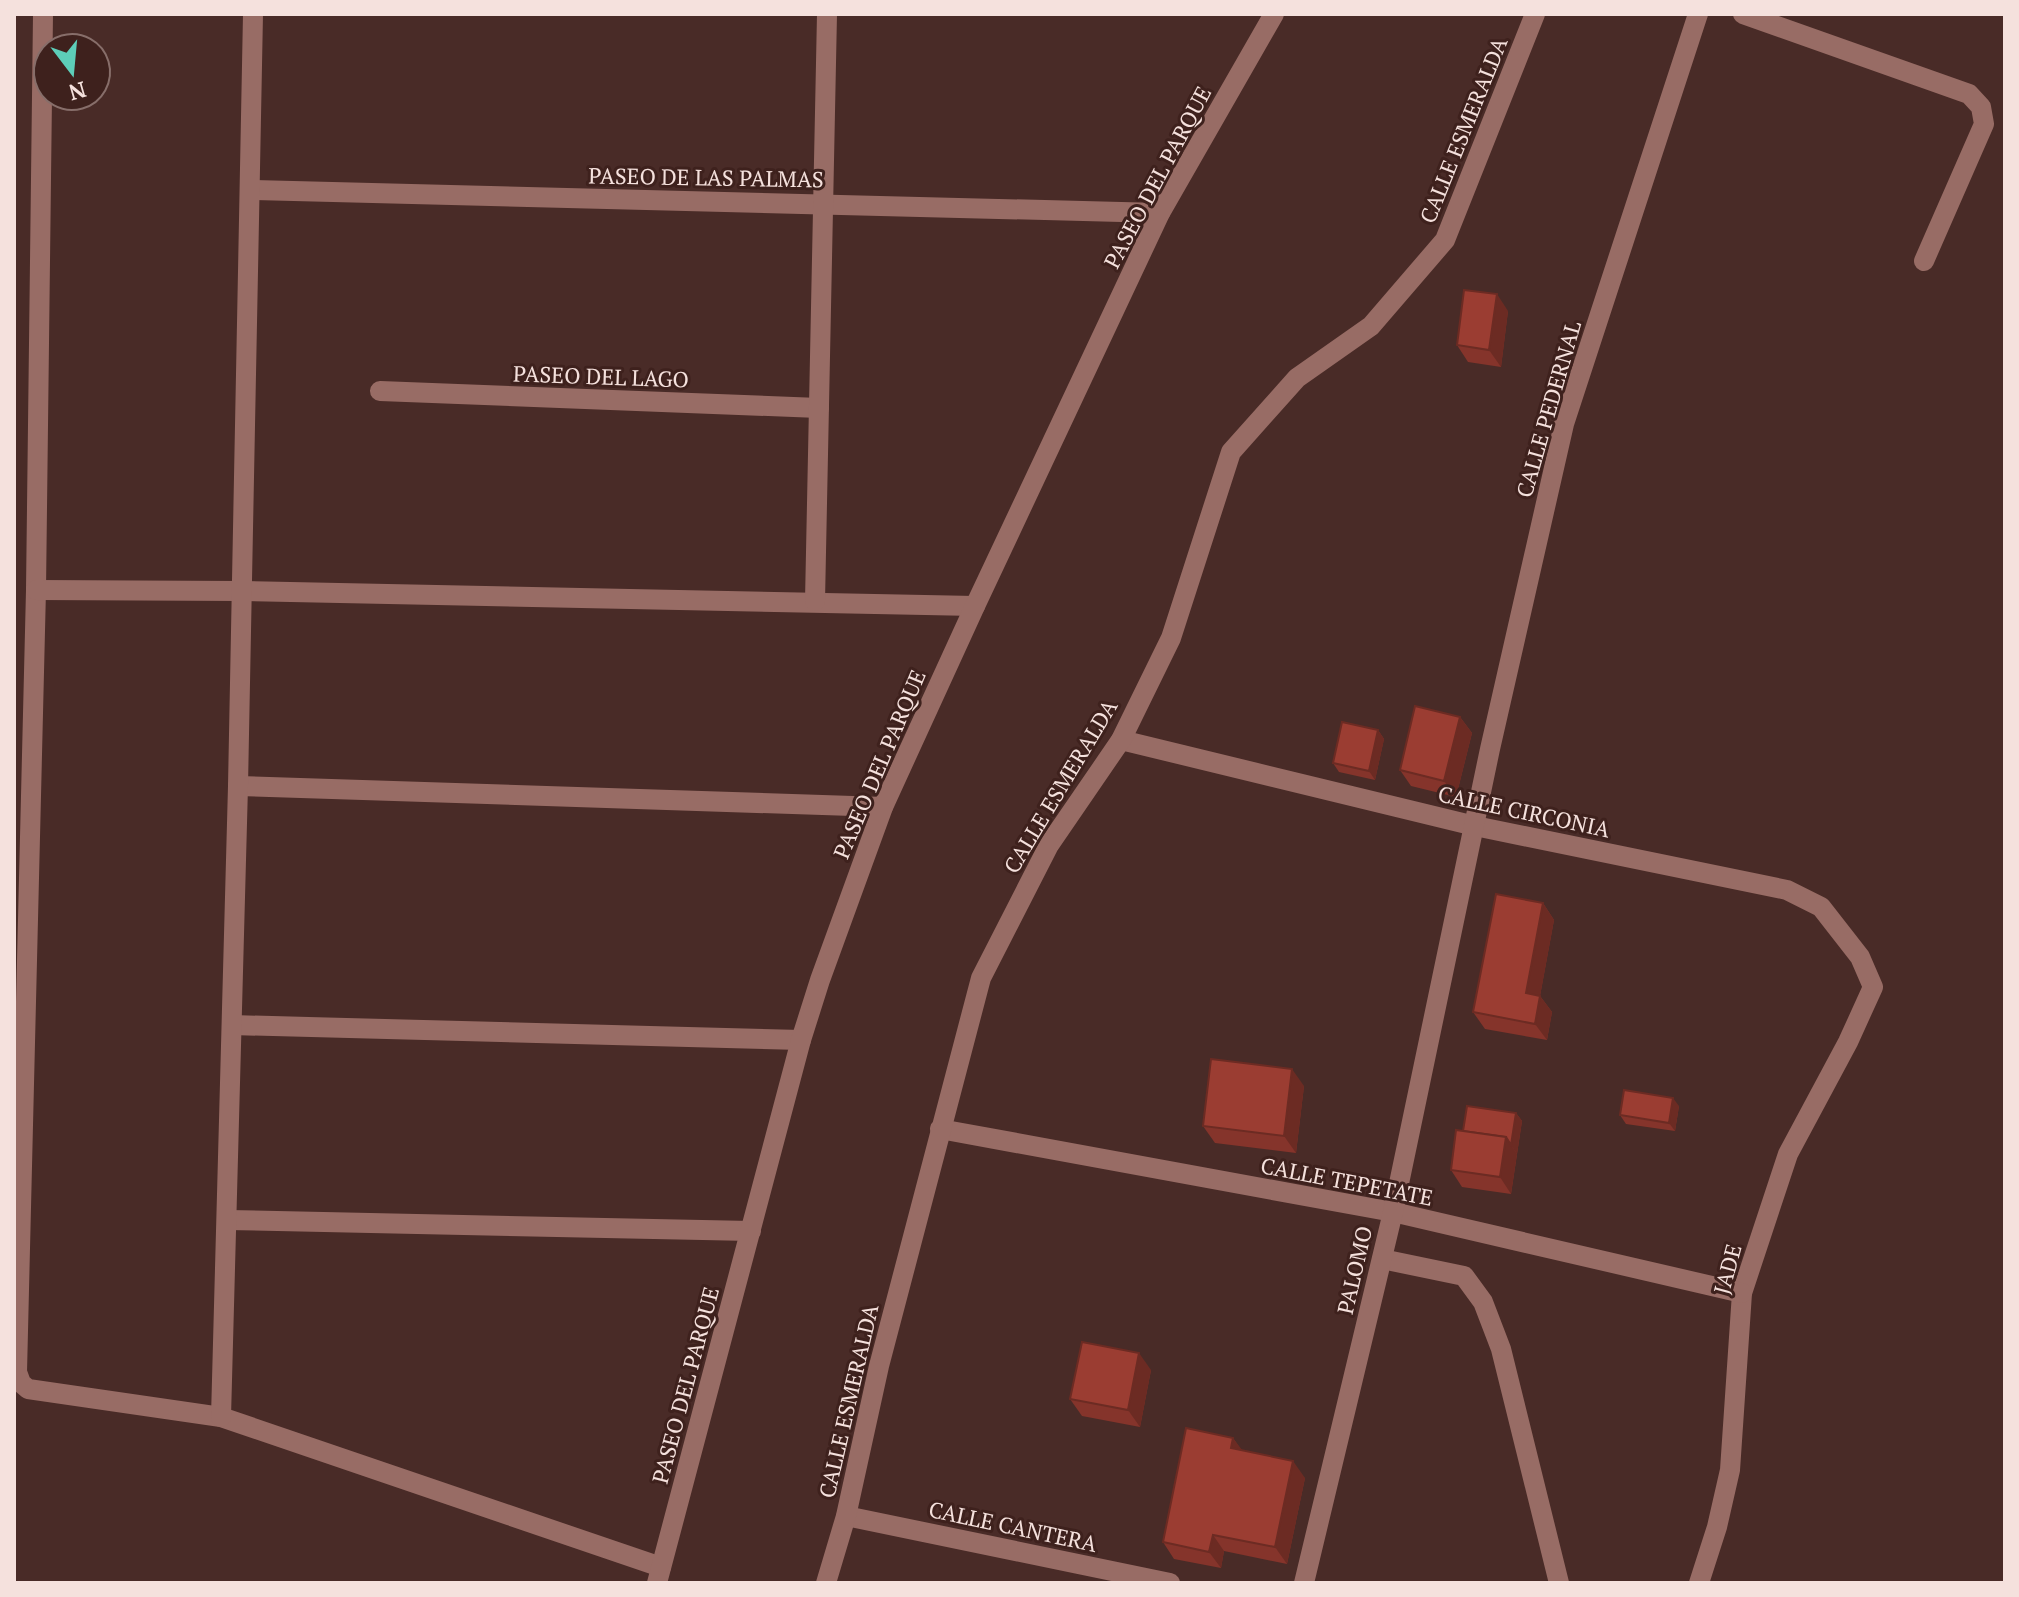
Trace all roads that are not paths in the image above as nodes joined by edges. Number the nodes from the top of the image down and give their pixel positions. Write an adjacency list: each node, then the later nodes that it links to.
1 (43, 14): 14 (street)
2 (253, 14): 8 (street)
3 (827, 14): 9 (street)
4 (1274, 14): 10 (street, PASEO DEL PARQUE)
5 (1535, 14): 18 (street, CALLE ESMERALDA)
6 (1698, 14): 21 (street, CALLE PEDERNAL)
7 (1743, 14): 11 (street)
8 (251, 190): 9 (street, PASEO DE LAS PALMAS); 15 (street)
9 (823, 204): 10 (street, PASEO DE LAS PALMAS); 13 (street)
10 (1160, 213): 17 (street, PASEO DEL PARQUE)
11 (1924, 261)
12 (380, 391): 13 (street, PASEO DEL LAGO)
13 (819, 408): 16 (street)
14 (36, 590): 15 (street); 31 (street)
15 (240, 591): 16 (street); 19 (street)
16 (815, 601): 17 (street)
17 (975, 606): 20 (street, PASEO DEL PARQUE)
18 (1121, 740): 21 (street, CALLE CIRCONIA); 25 (street, CALLE ESMERALDA)
19 (238, 786): 20 (street); 23 (street)
20 (883, 807): 24 (street, PASEO DEL PARQUE)
21 (1475, 826): 22 (street, CALLE CIRCONIA); 26 (street, PALOMO)
22 (1873, 987): 30 (street, JADE)
23 (232, 1025): 24 (street); 27 (street)
24 (801, 1040): 28 (street, PASEO DEL PARQUE)
25 (940, 1129): 26 (street, CALLE TEPETATE); 32 (street, CALLE ESMERALDA)
26 (1393, 1212): 29 (street, PALOMO); 30 (street, CALLE TEPETATE)
27 (227, 1220): 28 (street); 31 (street)
28 (751, 1231): 33 (street, PASEO DEL PARQUE)
29 (1382, 1259): 36 (street, PALOMO); 37 (street)
30 (1742, 1293): 38 (street, JADE)
31 (221, 1417): 33 (street)
32 (846, 1516): 34 (street, CALLE ESMERALDA); 35 (street, CALLE CANTERA)
33 (659, 1575)
34 (826, 1583)
35 (1170, 1583)
36 (1304, 1583)
37 (1559, 1583)
38 (1699, 1583)

